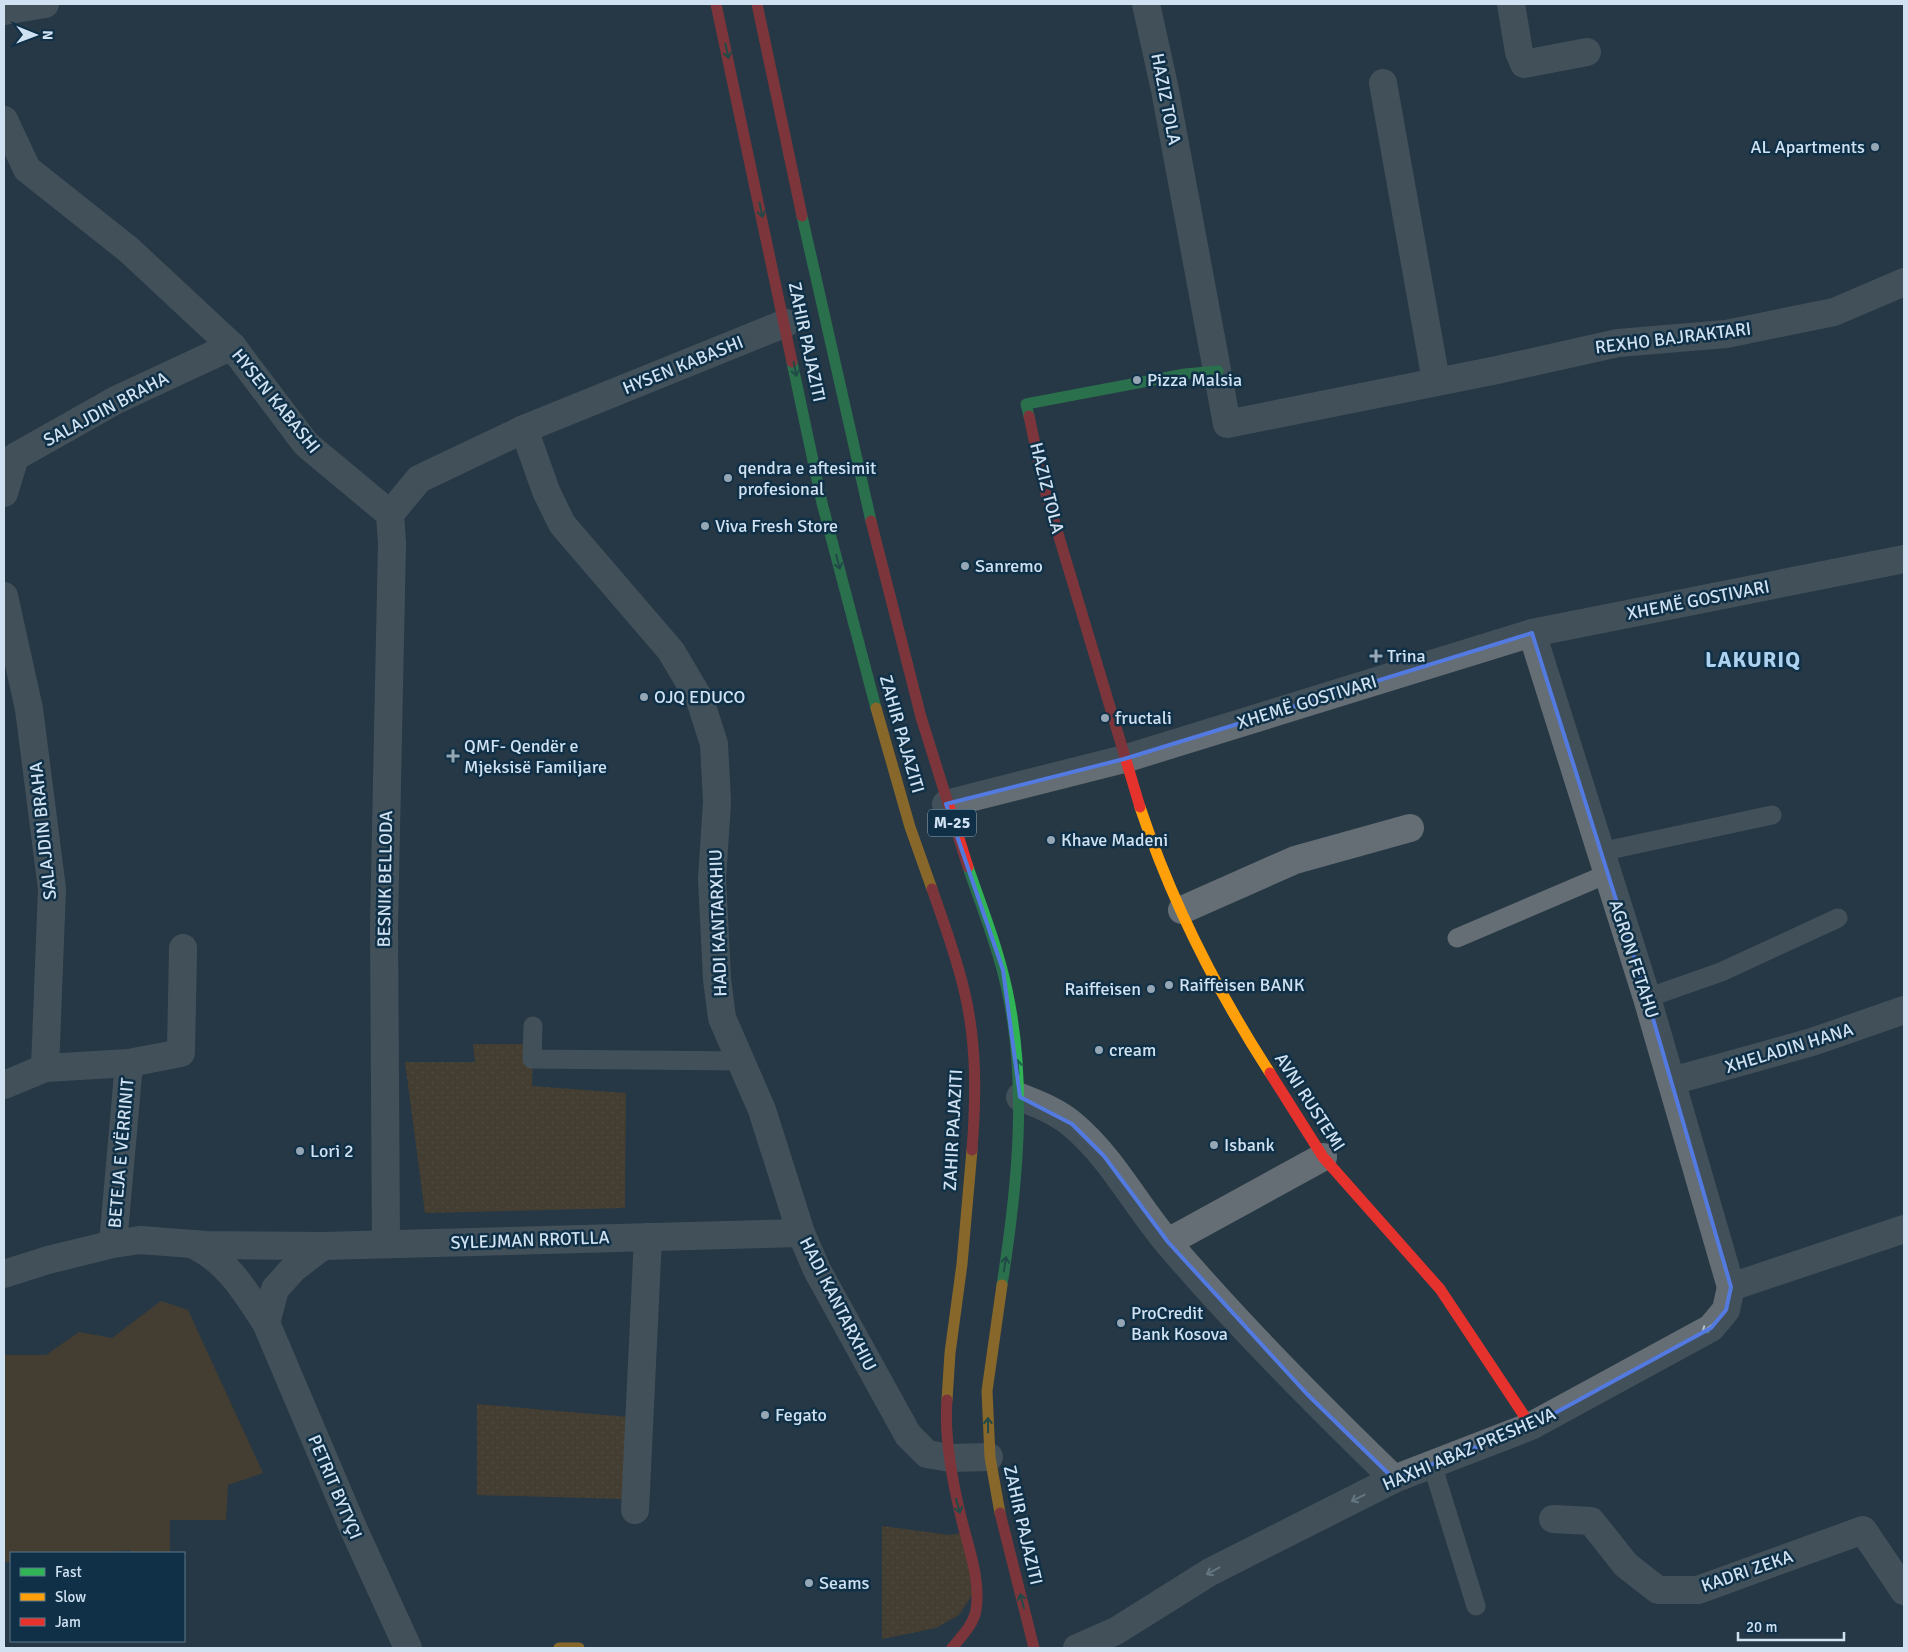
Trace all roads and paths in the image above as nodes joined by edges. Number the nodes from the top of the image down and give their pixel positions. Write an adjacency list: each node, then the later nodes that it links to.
1 (45, 4): 6 (street)
2 (716, 4): 11 (street, ZAHIR PAJAZITI, one-way to 11)
3 (756, 4): 24 (street, ZAHIR PAJAZITI / M-25)
4 (1146, 4): 13 (street, HAZIZ TOLA)
5 (1511, 4): 7 (street)
6 (4, 11)
7 (1587, 52)
8 (1383, 83): 14 (street)
9 (4, 120): 12 (street, HYSEN KABASHI)
10 (1904, 282): 14 (street, REXHO BAJRAKTARI)
11 (786, 323): 16 (street, HYSEN KABASHI); 55 (street, ZAHIR PAJAZITI, one-way to 55)
12 (232, 346): 17 (street, SALAJDIN BRAHA); 18 (street, HYSEN KABASHI)
13 (1218, 371): 15 (street, HAZIZ TOLA); 23 (street, HAZIZ TOLA)
14 (1436, 381): 15 (street, REXHO BAJRAKTARI)
15 (1227, 424)
16 (524, 429): 18 (street, HYSEN KABASHI); 35 (street, HADI KANTARXHIU)
17 (4, 492)
18 (390, 514): 48 (street, BESNIK BELLODA)
19 (1904, 559): 22 (street, XHEMË GOSTIVARI)
20 (4, 587): 21 (street, SALAJDIN BRAHA)
21 (4, 598): 37 (street, SALAJDIN BRAHA)
22 (1532, 633): 23 (street, XHEMË GOSTIVARI); 27 (street, AGRON FETAHU)
23 (1124, 758): 24 (street, XHEMË GOSTIVARI); 28 (street, AVNI RUSTEMI)
24 (946, 804): 40 (street, ZAHIR PAJAZITI / M-25, one-way to 24)
25 (1772, 815): 27 (lane)
26 (1410, 828): 28 (street)
27 (1603, 863): 30 (lane); 32 (street, AGRON FETAHU)
28 (1182, 910): 41 (street, AVNI RUSTEMI)
29 (1838, 918): 32 (lane)
30 (1457, 938)
31 (183, 948): 36 (street, BETEJA E VËRRINIT)
32 (1647, 998): 38 (street, AGRON FETAHU)
33 (1904, 1010): 38 (street, XHELADIN HANA)
34 (533, 1026): 35 (lane)
35 (742, 1061): 43 (street, HADI KANTARXHIU)
36 (129, 1063): 37 (street, BETEJA E VËRRINIT); 47 (street, BETEJA E VËRRINIT)
37 (46, 1068): 39 (street, BETEJA E VËRRINIT)
38 (1672, 1081): 52 (street, AGRON FETAHU)
39 (4, 1085)
40 (1020, 1097): 45 (street); 56 (street, ZAHIR PAJAZITI / M-25, one-way to 40)
41 (1323, 1157): 45 (street); 54 (street, AVNI RUSTEMI)
42 (1904, 1229): 52 (street)
43 (801, 1233): 44 (street, SYLEJMAN RROTLLA); 55 (street, HADI KANTARXHIU)
44 (648, 1237): 48 (street, SYLEJMAN RROTLLA); 59 (street)
45 (1168, 1242): 58 (street)
46 (190, 1243): 47 (street, BETEJA E VËRRINIT); 49 (street, BETEJA E VËRRINIT); 53 (street, PETRIT BYTYÇI)
47 (113, 1244): 51 (street, BETEJA E VËRRINIT)
48 (386, 1244): 50 (street, SYLEJMAN RROTLLA)
49 (259, 1246): 50 (street, SYLEJMAN RROTLLA)
50 (323, 1246): 53 (street)
51 (4, 1274)
52 (1731, 1287): 54 (street, HAXHI ABAZ PRESHEVA, one-way to 54)
53 (266, 1323): 63 (street, PETRIT BYTYÇI)
54 (1531, 1426): 57 (street, HAXHI ABAZ PRESHEVA)
55 (950, 1458): 56 (street, HADI KANTARXHIU); 66 (street, ZAHIR PAJAZITI, one-way to 66)
56 (989, 1458): 67 (street, ZAHIR PAJAZITI / M-25, one-way to 56)
57 (1432, 1464): 58 (street, HAXHI ABAZ PRESHEVA); 62 (lane)
58 (1394, 1479): 68 (street, HAXHI ABAZ PRESHEVA, one-way to 68)
59 (635, 1510)
60 (1553, 1520): 61 (street, KADRI ZEKA)
61 (1904, 1591)
62 (1476, 1606)
63 (408, 1648)
64 (559, 1648): 65 (street)
65 (579, 1648)
66 (952, 1648)
67 (1034, 1648)
68 (1077, 1648)

